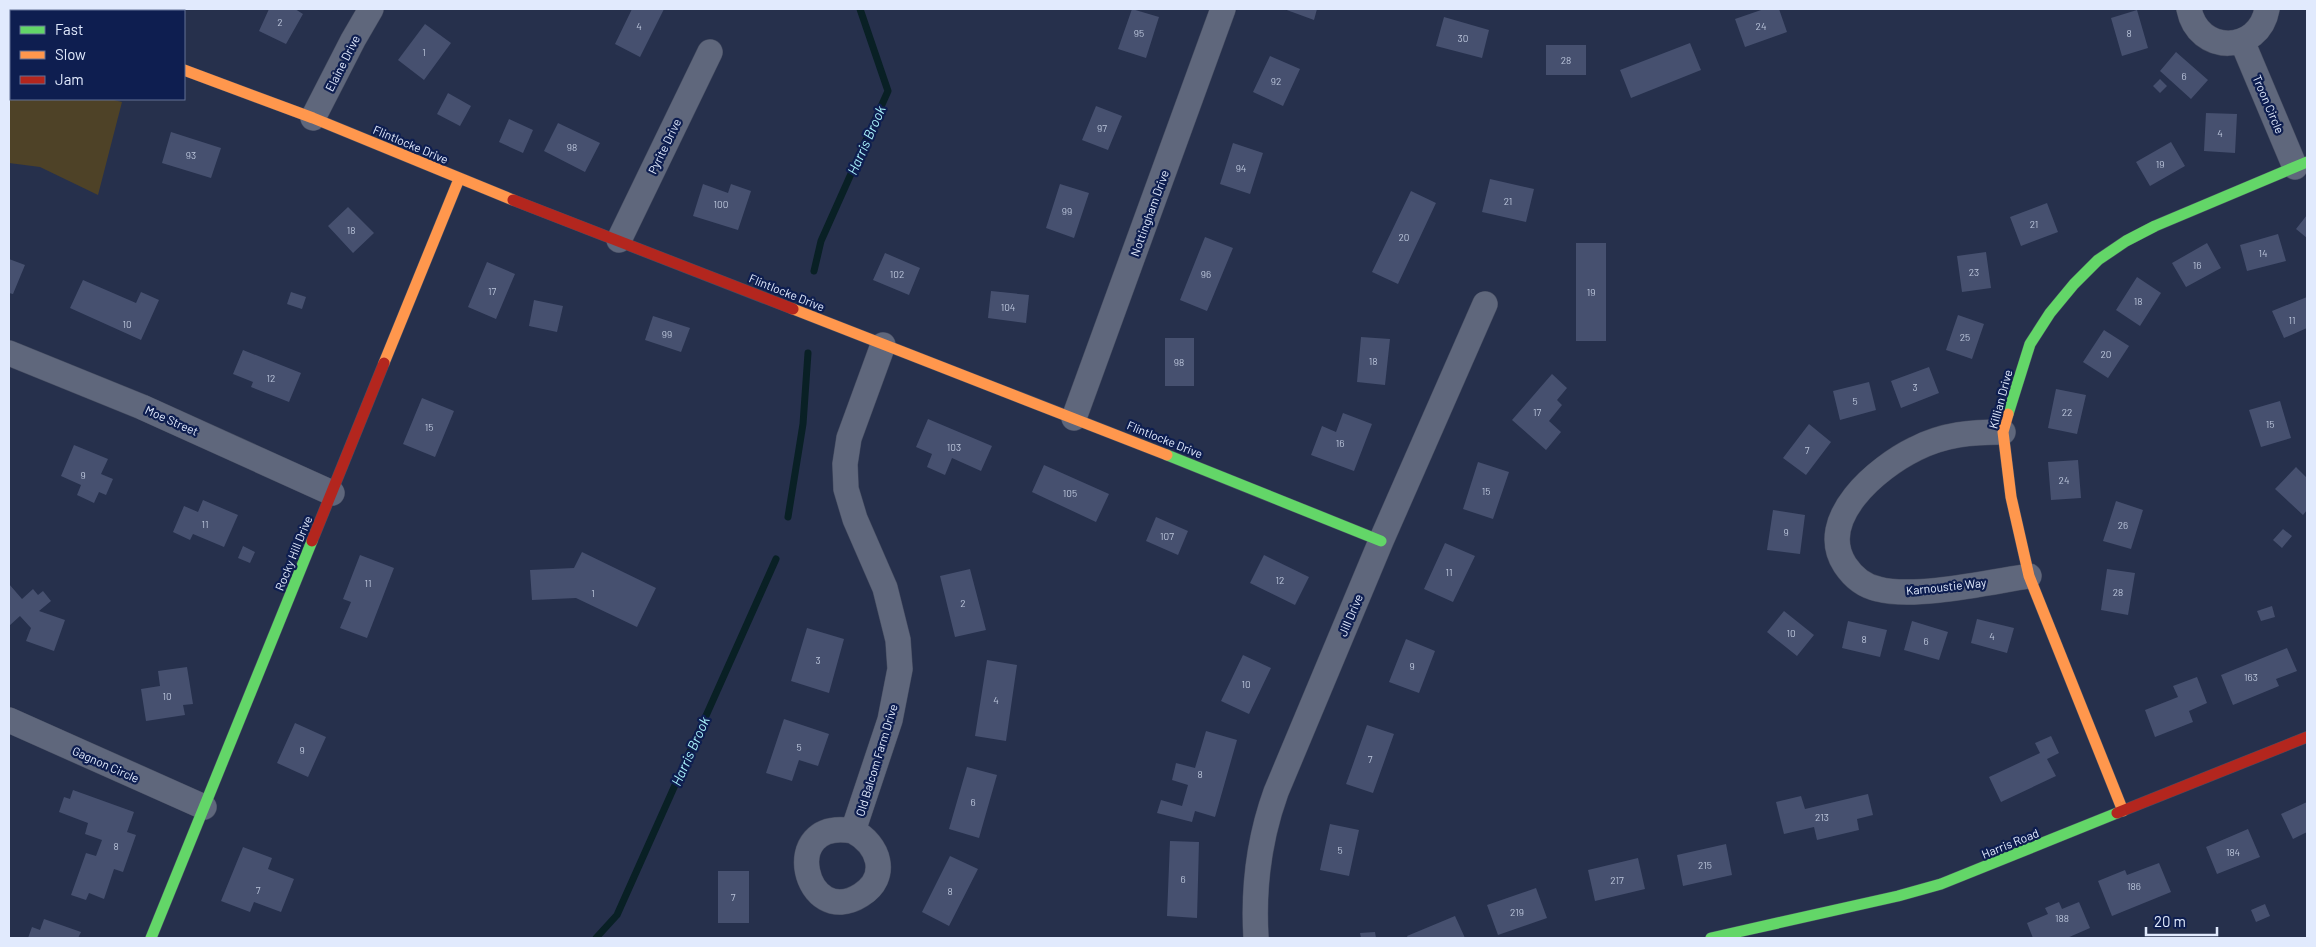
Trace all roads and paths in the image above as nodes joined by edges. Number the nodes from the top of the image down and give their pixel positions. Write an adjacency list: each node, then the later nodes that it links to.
1 (371, 9): 8 (street, Elaine Drive)
2 (1223, 9): 15 (street, Nottingham Drive)
3 (2189, 9): 5 (street)
4 (2267, 9): 5 (street)
5 (2242, 41): 9 (street, Troon Circle)
6 (710, 52): 11 (street, Pyrite Drive)
7 (185, 70): 8 (street, Flintlocke Drive)
8 (313, 118): 10 (street, Flintlocke Drive)
9 (2301, 165): 16 (street, Killian Drive)
10 (459, 179): 11 (street, Flintlocke Drive); 17 (street, Rocky Hill Drive)
11 (618, 240): 13 (street, Flintlocke Drive)
12 (1485, 304): 18 (street, Jill Drive)
13 (883, 345): 15 (street, Flintlocke Drive); 24 (street, Old Balcom Farm Drive)
14 (9, 353): 17 (street, Moe Street)
15 (1074, 418): 18 (street, Flintlocke Drive)
16 (2003, 432): 19 (street, Killian Drive); 19 (street, Karnoustie Way)
17 (332, 493): 22 (street, Rocky Hill Drive)
18 (1381, 541): 26 (street, Jill Drive)
19 (2029, 576): 23 (street, Killian Drive)
20 (9, 720): 22 (street, Gagnon Circle)
21 (2307, 736): 23 (street, Harris Road)
22 (204, 807): 25 (street, Rocky Hill Drive)
23 (2123, 811): 27 (street, Harris Road)
24 (853, 831)
25 (151, 938)
26 (1256, 938)
27 (1711, 938)

